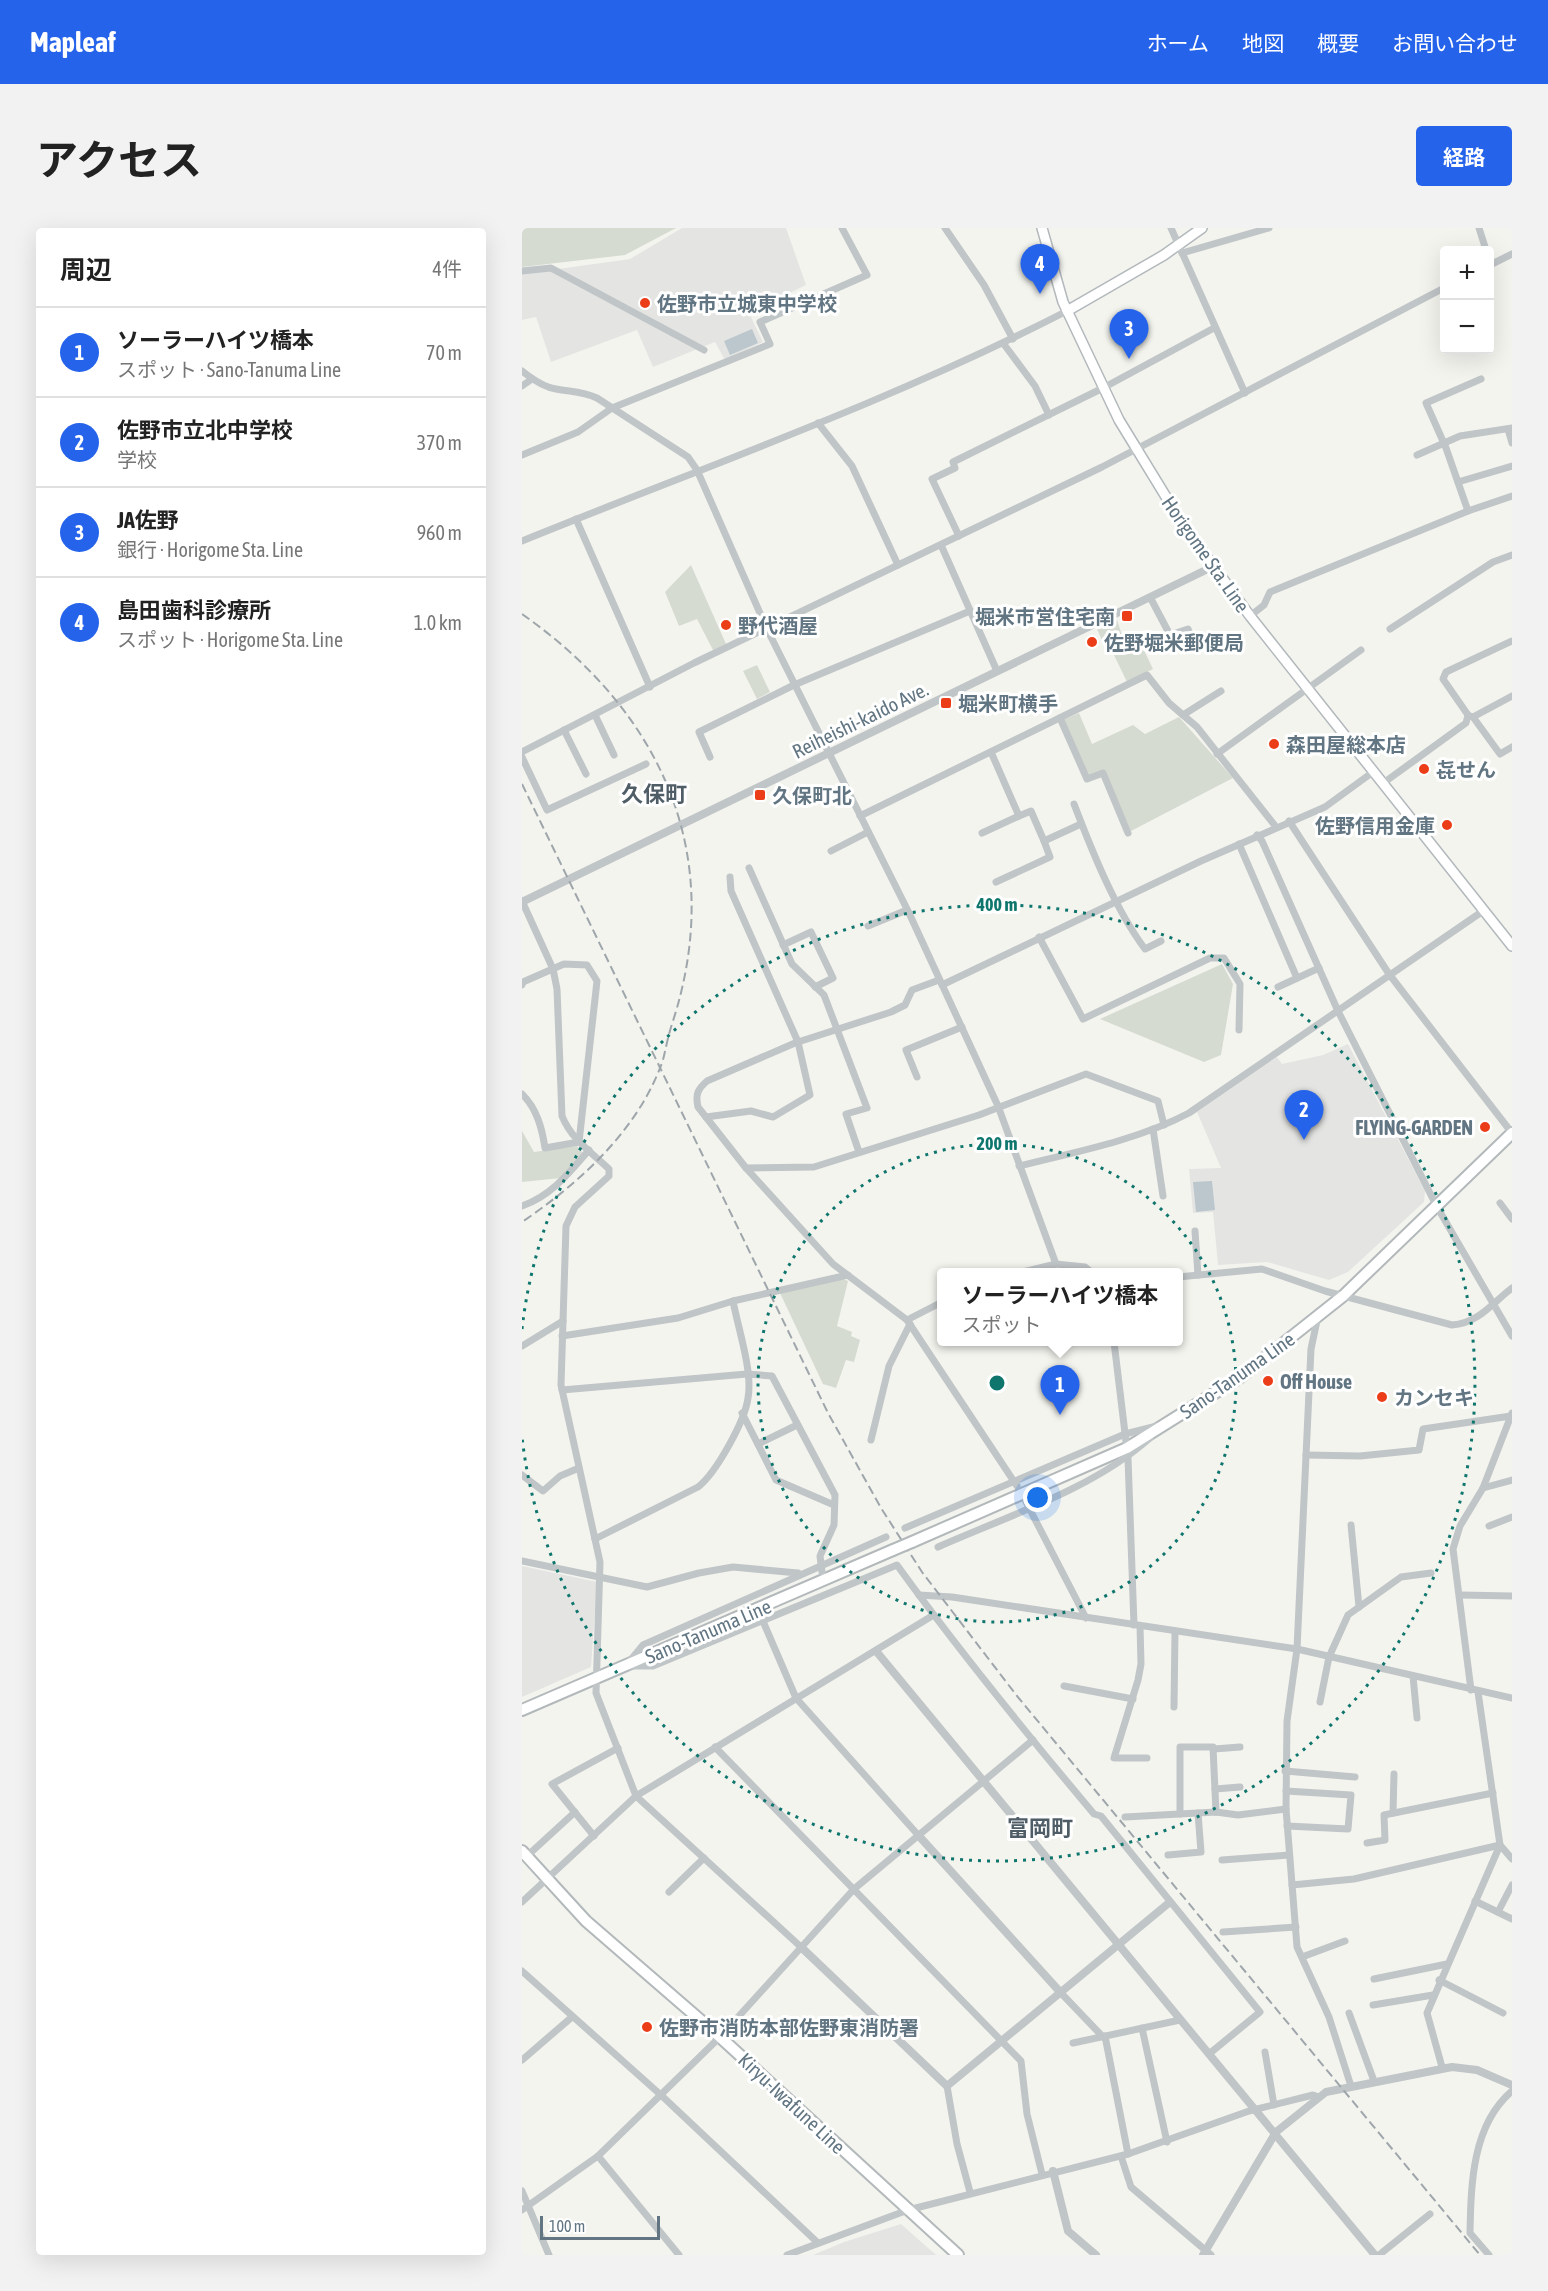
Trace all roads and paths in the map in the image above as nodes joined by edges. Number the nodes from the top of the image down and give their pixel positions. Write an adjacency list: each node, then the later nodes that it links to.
1 (842, 228): 25 (street)
2 (945, 228): 16 (street)
3 (1042, 228): 14 (main road, Horigome Sta. Line)
4 (1171, 228): 9 (street)
5 (1202, 228): 9 (main road)
6 (1268, 228): 9 (street)
7 (1479, 228): 8 (street)
8 (1485, 246)
9 (1180, 250): 14 (main road); 15 (street)
10 (1512, 254): 11 (street)
11 (1494, 261)
12 (522, 270): 18 (street)
13 (1440, 290): 24 (street)
14 (1067, 311): 16 (street); 23 (main road, Horigome Sta. Line)
15 (1214, 328): 23 (street); 24 (street)
16 (1013, 339): 17 (street)
17 (1003, 343): 26 (street); 27 (street)
18 (704, 350)
19 (522, 371): 20 (street)
20 (532, 379): 22 (street); 25 (street)
21 (1481, 379): 29 (street)
22 (522, 386)
23 (1103, 388): 26 (street); 31 (main road, Horigome Sta. Line)
24 (1245, 393): 31 (street)
25 (612, 408): 32 (street); 35 (street)
26 (1049, 415): 40 (street)
27 (818, 423): 35 (street); 44 (street)
28 (1510, 429): 29 (street); 30 (street)
29 (1444, 443): 33 (street); 36 (street)
30 (1512, 443)
31 (1136, 450): 40 (street); 45 (main road, Horigome Sta. Line)
32 (522, 455)
33 (1417, 455)
34 (1512, 466): 36 (street)
35 (698, 470): 39 (street); 49 (street)
36 (1458, 482): 38 (street)
37 (1512, 496): 38 (street)
38 (1468, 512): 48 (street)
39 (576, 519): 41 (street); 56 (street)
40 (959, 536): 42 (street)
41 (522, 541)
42 (941, 545): 44 (street); 47 (street)
43 (1512, 555): 50 (street)
44 (898, 565): 49 (street)
45 (1212, 567): 46 (street, Reiheishi-kaido Ave.); 48 (main road, Horigome Sta. Line)
46 (1150, 597): 52 (street); 54 (street, Reiheishi-kaido Ave.)
47 (970, 611): 54 (street); 55 (street)
48 (1250, 616): 57 (main road, Horigome Sta. Line)
49 (767, 629): 55 (street); 56 (street)
50 (1390, 629)
51 (1512, 641): 62 (street)
52 (1194, 642)
53 (1361, 650): 57 (street)
54 (997, 671): 68 (street, Reiheishi-kaido Ave.)
55 (794, 685): 68 (street); 71 (street)
56 (650, 687): 60 (street)
57 (1308, 689): 69 (street); 74 (main road, Horigome Sta. Line)
58 (1221, 691): 61 (street)
59 (1512, 696): 62 (street)
60 (595, 715): 64 (street); 70 (street)
61 (1183, 716): 63 (street); 69 (street)
62 (1470, 716): 65 (street); 76 (street)
63 (1060, 718): 67 (street); 85 (street)
64 (564, 730): 66 (street); 75 (street)
65 (1512, 747)
66 (522, 752)
67 (991, 752): 78 (street); 79 (street)
68 (828, 754): 78 (street); 94 (street, Reiheishi-kaido Ave.)
69 (1217, 754): 82 (street)
70 (614, 755)
71 (710, 756)
72 (522, 757): 73 (street)
73 (646, 764)
74 (1373, 772): 76 (main road, Horigome Sta. Line); 80 (street)
75 (586, 774)
76 (1382, 784): 96 (main road, Horigome Sta. Line)
77 (1074, 804): 81 (street)
78 (860, 816): 83 (street)
79 (1018, 816): 84 (street); 87 (street)
80 (1289, 821): 82 (street); 104 (street)
81 (1081, 824): 87 (street); 93 (street)
82 (1276, 827): 86 (street)
83 (868, 832): 89 (street); 95 (street)
84 (982, 833)
85 (1128, 833)
86 (1257, 835): 88 (street); 102 (street)
87 (1044, 841): 92 (street)
88 (1239, 844): 93 (street); 105 (street)
89 (831, 851)
90 (749, 868): 100 (street)
91 (730, 878): 114 (street)
92 (996, 882)
93 (1117, 900): 98 (street); 99 (street)
94 (522, 901): 103 (street)
95 (907, 910): 97 (street); 106 (street)
96 (1483, 911): 101 (main road, Horigome Sta. Line); 104 (street)
97 (868, 926)
98 (1039, 937): 106 (street); 113 (street)
99 (1161, 941)
100 (783, 945): 108 (street); 108 (street)
101 (1512, 946)
102 (1319, 968): 105 (street); 110 (street)
103 (552, 969): 107 (street); 122 (street); 122 (street)
104 (1389, 974): 110 (street); 121 (street)
105 (1298, 978): 109 (street)
106 (941, 982): 111 (street); 112 (street)
107 (522, 985)
108 (815, 987): 112 (street)
109 (1278, 987)
110 (1338, 1011): 119 (street); 129 (street)
111 (962, 1027): 115 (street); 117 (street)
112 (836, 1030): 114 (street); 124 (street)
113 (1239, 1030)
114 (798, 1042): 118 (street); 118 (street)
115 (917, 1077)
116 (522, 1094): 122 (street)
117 (998, 1106): 119 (street); 124 (street); 125 (street)
118 (706, 1118): 126 (street)
119 (1164, 1125): 120 (street)
120 (1153, 1129): 125 (street); 127 (street)
121 (1512, 1133): 129 (main road, Sano-Tanuma Line)
122 (579, 1142): 123 (street)
123 (589, 1150): 130 (street); 145 (street)
124 (859, 1152): 126 (street)
125 (1019, 1166): 133 (street)
126 (746, 1168): 136 (street)
127 (1163, 1196)
128 (1500, 1203): 131 (street)
129 (1436, 1205): 140 (main road, Sano-Tanuma Line); 142 (street)
130 (522, 1206)
131 (1512, 1219)
132 (1195, 1231): 137 (street)
133 (1056, 1264): 134 (street); 135 (street)
134 (1040, 1268)
135 (1086, 1268)
136 (848, 1275): 141 (street); 146 (street)
137 (1198, 1275): 138 (street); 140 (street)
138 (1183, 1277)
139 (1512, 1288): 142 (street)
140 (1343, 1296): 142 (street); 144 (main road, Sano-Tanuma Line)
141 (733, 1301): 147 (street); 151 (street)
142 (1493, 1304): 148 (street)
143 (937, 1305): 146 (street)
144 (1318, 1316): 155 (main road, Sano-Tanuma Line); 161 (street)
145 (563, 1320): 147 (street); 149 (street)
146 (908, 1322): 158 (street); 165 (street)
147 (562, 1336): 152 (street)
148 (1512, 1336)
149 (522, 1346)
150 (1115, 1346): 157 (street)
151 (747, 1374): 152 (street); 153 (street); 156 (street)
152 (562, 1390): 162 (street)
153 (742, 1413): 159 (street); 174 (street)
154 (1511, 1414): 161 (street); 166 (street)
155 (1166, 1424): 157 (street); 160 (main road, Sano-Tanuma Line)
156 (797, 1425): 159 (street); 168 (street)
157 (1125, 1434): 160 (street); 165 (street)
158 (870, 1440)
159 (758, 1444): 168 (street)
160 (1127, 1453): 167 (street); 188 (street); 193 (main road, Sano-Tanuma Line, bridge)
161 (1306, 1455): 190 (street)
162 (579, 1468): 163 (street); 174 (street)
163 (522, 1475)
164 (1512, 1480): 166 (street)
165 (1017, 1485): 172 (street)
166 (1483, 1488): 182 (street)
167 (1027, 1504): 175 (street); 186 (street)
168 (834, 1505): 177 (street)
169 (1512, 1517): 171 (street)
170 (1351, 1525): 184 (street)
171 (1489, 1526)
172 (905, 1528)
173 (885, 1537): 177 (street)
174 (595, 1539): 180 (street)
175 (938, 1547)
176 (522, 1561): 180 (street)
177 (821, 1569): 178 (street)
178 (801, 1573): 180 (street); 193 (street)
179 (1431, 1573): 184 (street)
180 (600, 1578): 195 (street)
181 (919, 1595): 185 (street); 186 (street); 187 (street)
182 (1461, 1595): 183 (street); 197 (street)
183 (1512, 1596)
184 (1359, 1607): 192 (street)
185 (932, 1616): 191 (street); 205 (street)
186 (1086, 1618): 188 (street)
187 (762, 1619): 193 (street); 198 (street)
188 (1137, 1626): 189 (street); 200 (street)
189 (1175, 1631): 190 (street); 202 (street)
190 (1297, 1649): 192 (street); 211 (street)
191 (876, 1651): 198 (street); 214 (street)
192 (1329, 1657): 194 (street); 201 (street)
193 (625, 1666): 195 (main road, Sano-Tanuma Line)
194 (1413, 1676): 197 (street); 204 (street)
195 (595, 1679): 203 (main road, Sano-Tanuma Line); 208 (street)
196 (1064, 1686): 200 (street)
197 (1474, 1691): 199 (street); 218 (street)
198 (796, 1698): 206 (street); 229 (street)
199 (1512, 1698)
200 (1133, 1699): 210 (street)
201 (1320, 1702)
202 (1174, 1707)
203 (522, 1710)
204 (1417, 1718)
205 (1032, 1740): 214 (street); 245 (street)
206 (715, 1747): 219 (street); 241 (street)
207 (1240, 1747): 209 (street)
208 (618, 1748): 219 (street); 221 (street)
209 (1214, 1749): 216 (street); 225 (street)
210 (1147, 1758)
211 (1285, 1771): 213 (street); 217 (street)
212 (1394, 1774): 224 (street)
213 (1355, 1777)
214 (983, 1781): 229 (street); 251 (street)
215 (1240, 1787): 216 (street)
216 (1215, 1789): 222 (street)
217 (1286, 1791): 220 (street); 227 (street)
218 (1494, 1793): 224 (street); 231 (street)
219 (636, 1796): 228 (street); 235 (street)
220 (1286, 1809): 222 (street); 227 (street)
221 (575, 1812): 228 (street); 232 (street)
222 (1216, 1812): 223 (street)
223 (1198, 1813): 225 (street); 233 (street)
224 (1393, 1813): 230 (street)
225 (1180, 1814): 226 (street)
226 (1125, 1817)
227 (1287, 1826): 234 (street)
228 (594, 1836): 238 (street)
229 (919, 1836): 241 (street); 258 (street)
230 (1367, 1843)
231 (1500, 1845): 236 (street); 239 (street); 243 (street)
232 (524, 1854): 238 (main road, Kiryu-Iwafune Line)
233 (1168, 1855)
234 (1289, 1855): 237 (street); 239 (street)
235 (704, 1858): 242 (street); 252 (street)
236 (1512, 1859)
237 (1222, 1860)
238 (546, 1879): 244 (street); 266 (main road, Kiryu-Iwafune Line)
239 (1292, 1885): 248 (street)
240 (1512, 1885): 246 (street)
241 (854, 1889): 252 (street); 268 (street)
242 (669, 1892)
243 (1475, 1901): 246 (street); 254 (street)
244 (522, 1902)
245 (1170, 1902): 251 (street); 271 (street)
246 (1498, 1912): 247 (street)
247 (1512, 1919)
248 (1296, 1927): 249 (street); 253 (street)
249 (1223, 1932)
250 (1345, 1941): 253 (street)
251 (1118, 1945): 258 (street); 264 (street)
252 (801, 1947): 266 (street); 276 (street)
253 (1302, 1957): 277 (street)
254 (1447, 1964): 256 (street); 257 (street)
255 (522, 1971): 263 (street)
256 (1374, 1979)
257 (1439, 1980): 259 (street); 262 (street)
258 (1061, 1992): 267 (street); 268 (street)
259 (1433, 1995): 260 (street); 273 (street)
260 (1373, 2005)
261 (1349, 2013): 274 (street)
262 (1503, 2013)
263 (572, 2017): 272 (street); 279 (street)
264 (1180, 2020): 265 (street); 271 (street)
265 (1142, 2028): 267 (street); 284 (street)
266 (720, 2037): 279 (street); 292 (main road, Kiryu-Iwafune Line)
267 (1104, 2037): 269 (street); 285 (street)
268 (1002, 2040): 276 (street); 288 (street)
269 (1073, 2043)
270 (1265, 2052): 281 (street)
271 (1209, 2054): 282 (street)
272 (522, 2060)
273 (1442, 2067): 274 (street); 275 (street)
274 (1374, 2081): 277 (street)
275 (1512, 2085)
276 (946, 2086): 290 (street)
277 (1351, 2086): 280 (street)
278 (1512, 2091): 302 (street)
279 (662, 2096): 286 (street); 294 (street)
280 (1319, 2097): 281 (street); 283 (street)
281 (1274, 2104): 282 (street)
282 (1257, 2109): 283 (street); 284 (street)
283 (1276, 2132): 295 (street); 301 (street)
284 (1167, 2142): 285 (street)
285 (1125, 2155): 287 (street); 295 (street)
286 (598, 2156): 291 (street); 297 (street)
287 (1053, 2172): 288 (street); 300 (street)
288 (1042, 2174): 290 (street)
289 (522, 2191): 291 (street)
290 (970, 2192): 292 (street)
291 (526, 2209): 296 (street)
292 (908, 2210): 294 (street); 299 (main road, Kiryu-Iwafune Line)
293 (1430, 2214): 301 (street)
294 (817, 2242): 298 (street)
295 (1207, 2254)
296 (549, 2255)
297 (680, 2255)
298 (787, 2255)
299 (958, 2255)
300 (1096, 2255)
301 (1377, 2255)
302 (1489, 2255)

